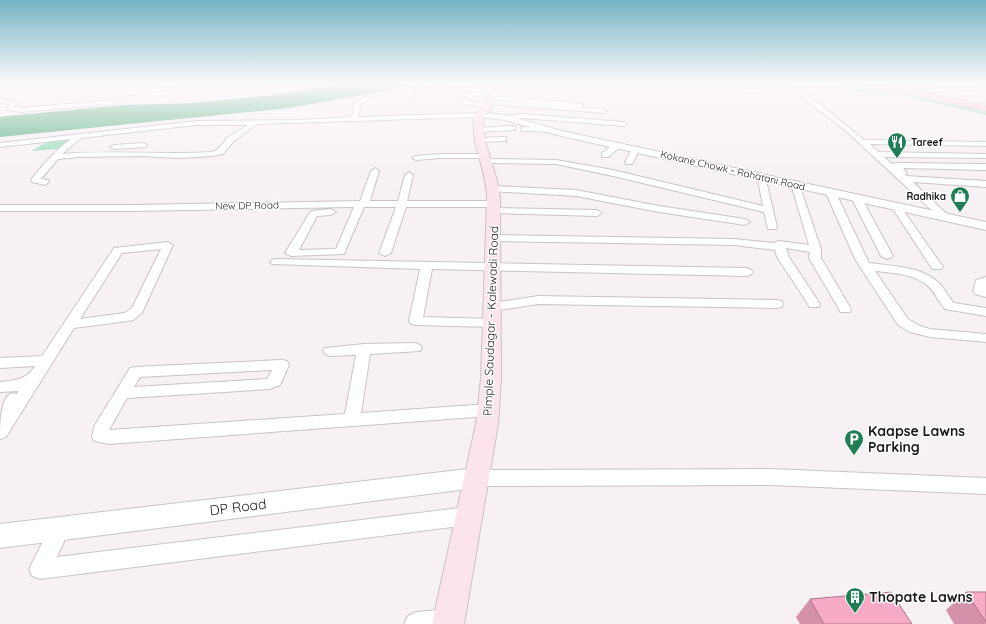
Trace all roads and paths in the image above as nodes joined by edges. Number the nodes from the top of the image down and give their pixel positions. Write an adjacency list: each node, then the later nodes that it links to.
1 (355, 113): 11 (street)
2 (454, 113): 11 (street)
3 (484, 113): 37 (street)
4 (487, 113): 52 (main road, Pimple Saudagar - Kalewadi Road)
5 (489, 113): 24 (street)
6 (491, 113): 15 (street)
7 (491, 113): 58 (street)
8 (494, 113): 10 (street, Kokane Chowk - Rahatani Road)
9 (827, 113): 25 (street)
10 (505, 118): 13 (street); 17 (street, Kokane Chowk - Rahatani Road)
11 (354, 119): 12 (street)
12 (256, 122): 14 (street); 34 (street)
13 (624, 124)
14 (169, 125): 18 (street); 19 (street)
15 (512, 128)
16 (524, 129): 17 (street)
17 (548, 130): 30 (street, Kokane Chowk - Rahatani Road)
18 (95, 134): 20 (street); 26 (street)
19 (159, 134)
20 (79, 136): 28 (street); 34 (street)
21 (932, 136): 22 (street)
22 (986, 136)
23 (120, 139): 31 (street)
24 (503, 139)
25 (862, 142): 27 (street); 35 (street)
26 (83, 144)
27 (986, 144)
28 (0, 145)
29 (143, 145): 31 (street)
30 (618, 145): 33 (street, Kokane Chowk - Rahatani Road); 36 (street)
31 (112, 147): 34 (street)
32 (435, 147): 37 (street)
33 (636, 149): 40 (street); 45 (street, Kokane Chowk - Rahatani Road)
34 (58, 154): 47 (street)
35 (876, 154): 38 (street); 46 (street)
36 (605, 155)
37 (440, 156): 39 (street)
38 (986, 156)
39 (416, 158)
40 (629, 162)
41 (958, 167): 42 (street); 46 (street); 49 (street)
42 (986, 168)
43 (375, 171): 55 (street)
44 (410, 175): 53 (street)
45 (761, 176): 48 (street, Kokane Chowk - Rahatani Road); 58 (street)
46 (909, 180): 49 (street); 49 (street); 60 (street)
47 (45, 182)
48 (795, 184): 50 (street, Kokane Chowk - Rahatani Road); 66 (street)
49 (981, 184)
50 (830, 191): 51 (street, Kokane Chowk - Rahatani Road); 72 (street)
51 (856, 197): 54 (street, Kokane Chowk - Rahatani Road); 68 (street)
52 (494, 201): 53 (street); 59 (street); 61 (street); 64 (main road, Pimple Saudagar - Kalewadi Road)
53 (402, 204): 55 (street); 67 (street)
54 (896, 206): 60 (street, Kokane Chowk - Rahatani Road); 74 (street)
55 (360, 207): 57 (street, New DP Road); 57 (street)
56 (0, 208): 57 (street, New DP Road)
57 (328, 208)
58 (767, 210): 63 (street)
59 (597, 213)
60 (944, 217): 62 (street, Kokane Chowk - Rahatani Road)
61 (745, 222)
62 (986, 226)
63 (772, 227)
64 (494, 238): 65 (street); 71 (main road, Pimple Saudagar - Kalewadi Road)
65 (780, 247): 66 (street); 78 (street)
66 (816, 249): 79 (street)
67 (385, 253)
68 (887, 256)
69 (276, 262): 70 (street)
70 (427, 264): 71 (street); 81 (street)
71 (493, 265): 73 (street); 81 (main road, Pimple Saudagar - Kalewadi Road)
72 (865, 266): 74 (street); 83 (street)
73 (747, 272)
74 (929, 273): 80 (street)
75 (986, 281): 76 (street)
76 (986, 293)
77 (777, 304): 81 (street)
78 (814, 304)
79 (845, 309)
80 (986, 312)
81 (492, 315): 93 (main road, Pimple Saudagar - Kalewadi Road)
82 (68, 325): 82 (street); 87 (street)
83 (986, 338)
84 (415, 348): 85 (street)
85 (364, 349): 86 (street); 95 (street)
86 (330, 351)
87 (43, 361): 88 (street); 89 (street)
88 (0, 363)
89 (25, 386): 90 (street); 91 (street); 94 (street); 96 (street)
90 (0, 387)
91 (0, 391)
92 (122, 393): 92 (street); 95 (street)
93 (488, 410): 95 (street); 97 (main road, Pimple Saudagar - Kalewadi Road)
94 (0, 414)
95 (352, 419)
96 (0, 432)
97 (476, 478): 98 (street); 99 (main road, Pimple Saudagar - Kalewadi Road); 100 (street, DP Road)
98 (986, 486)
99 (468, 516): 100 (street); 102 (main road, Pimple Saudagar - Kalewadi Road)
100 (60, 528): 101 (street, DP Road)
101 (0, 536)
102 (448, 622): 103 (street)
103 (416, 624)

